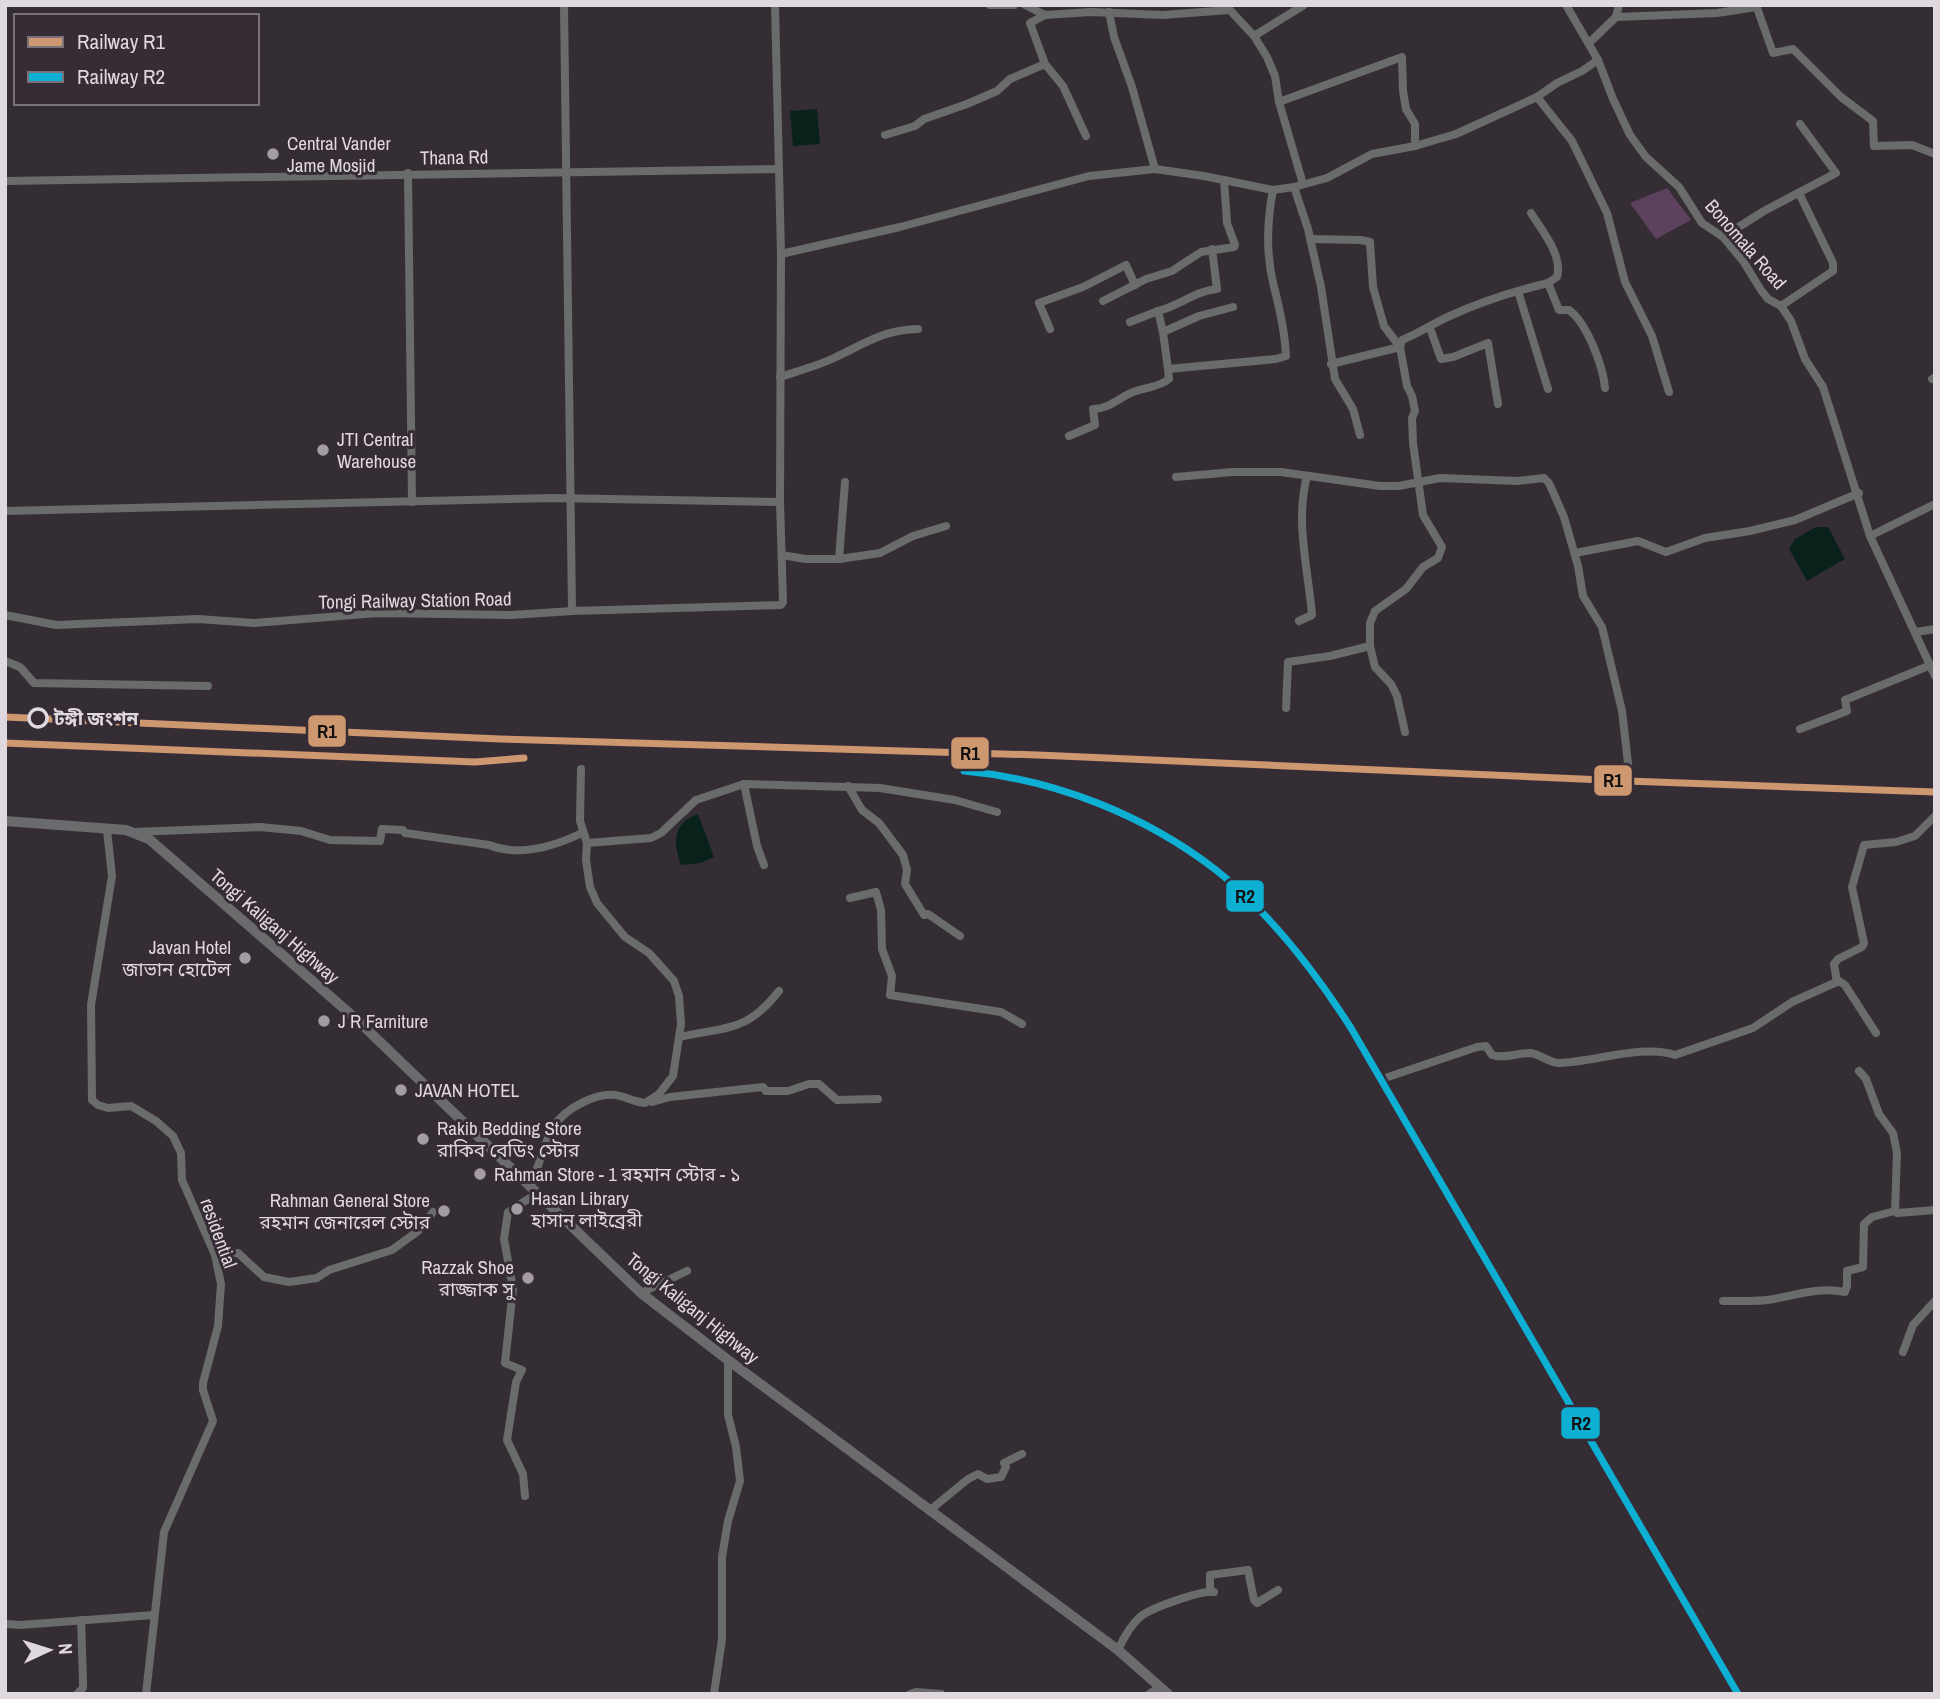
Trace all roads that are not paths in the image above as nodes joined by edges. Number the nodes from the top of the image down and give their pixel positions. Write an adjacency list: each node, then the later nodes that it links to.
1 (564, 5): 27 (street)
2 (775, 5): 25 (street)
3 (990, 5): 4 (street)
4 (1014, 5)
5 (1025, 5): 12 (street)
6 (1304, 5): 14 (street)
7 (1566, 5): 15 (street, Bonomala Road)
8 (1619, 5): 13 (street)
9 (1756, 6): 13 (street); 24 (street)
10 (1228, 8): 11 (street); 14 (street)
11 (1109, 12): 12 (street); 26 (street)
12 (1045, 15): 17 (street)
13 (1616, 17): 15 (street)
14 (1254, 36): 19 (street)
15 (1589, 43): 16 (street, Bonomala Road)
16 (1598, 60): 18 (street); 35 (street, Bonomala Road)
17 (1045, 64): 21 (street); 22 (street)
18 (1537, 97): 23 (street); 57 (street)
19 (1279, 102): 23 (street); 31 (street)
20 (1800, 124): 33 (street)
21 (885, 135)
22 (1086, 136)
23 (1415, 146): 31 (street)
24 (1935, 154)
25 (778, 169): 27 (street, Thana Rd); 38 (street)
26 (1155, 169): 29 (street); 38 (street)
27 (566, 171): 28 (street, Thana Rd); 66 (street)
28 (408, 173): 30 (street, Thana Rd); 67 (street)
29 (1224, 180): 32 (street); 37 (street)
30 (5, 181)
31 (1298, 185): 32 (street); 36 (street)
32 (1273, 190): 53 (street)
33 (1799, 193): 35 (street); 43 (street)
34 (1531, 213): 39 (street)
35 (1723, 237): 43 (street, Bonomala Road)
36 (1310, 239): 51 (street); 52 (street)
37 (1212, 249): 40 (street); 45 (street)
38 (781, 254): 54 (street)
39 (1548, 283): 41 (street); 55 (street)
40 (1135, 285): 42 (street); 49 (street)
41 (1518, 291): 47 (street); 56 (street)
42 (1103, 301)
43 (1781, 306): 65 (street, Bonomala Road)
44 (1233, 307): 50 (street)
45 (1158, 312): 46 (street); 50 (street)
46 (1130, 322)
47 (1430, 328): 51 (street); 58 (street)
48 (918, 329): 54 (street)
49 (1050, 329)
50 (1163, 332): 53 (street)
51 (1400, 347): 52 (street); 63 (street)
52 (1331, 364): 59 (street)
53 (1168, 369): 60 (street)
54 (780, 377): 68 (street)
55 (1605, 388)
56 (1548, 389)
57 (1669, 392)
58 (1498, 404)
59 (1360, 435)
60 (1069, 436)
61 (1307, 476): 62 (street); 63 (street); 78 (street)
62 (1176, 477)
63 (1418, 481): 73 (street); 81 (street)
64 (845, 482): 75 (street)
65 (1859, 494): 72 (street, Bonomala Road); 73 (street)
66 (571, 498): 67 (street); 68 (street); 76 (street)
67 (412, 502): 70 (street)
68 (780, 502): 74 (street)
69 (1935, 504): 72 (street)
70 (5, 511)
71 (946, 526): 75 (street)
72 (1870, 536): 80 (street, Bonomala Road)
73 (1575, 553): 90 (street)
74 (782, 555): 75 (street); 76 (street, Tongi Railway Station Road)
75 (839, 559)
76 (572, 611): 77 (street, Tongi Railway Station Road)
77 (5, 615)
78 (1299, 621)
79 (1935, 629): 80 (street)
80 (1916, 632): 83 (street, Bonomala Road)
81 (1370, 646): 86 (street); 88 (street)
82 (5, 661): 85 (street)
83 (1931, 665): 84 (street, Bonomala Road); 87 (street)
84 (1935, 676)
85 (208, 686)
86 (1286, 708)
87 (1800, 729)
88 (1405, 732)
89 (581, 769): 101 (street)
90 (1629, 772)
91 (744, 783): 92 (street); 102 (street); 103 (street)
92 (848, 786): 93 (street); 105 (street)
93 (997, 812)
94 (5, 816): 97 (main road)
95 (1935, 816): 106 (street)
96 (5, 821): 97 (main road, Tongi Kaliganj Highway)
97 (46, 824): 98 (main road); 99 (main road, Tongi Kaliganj Highway)
98 (5, 829)
99 (107, 830): 100 (main road, Tongi Kaliganj Highway); 119 (street, residential)
100 (134, 832): 101 (street); 115 (main road, Tongi Kaliganj Highway)
101 (582, 832): 102 (street)
102 (587, 843): 110 (street)
103 (764, 865)
104 (850, 898): 108 (street)
105 (960, 936)
106 (1837, 982): 109 (street); 112 (street)
107 (779, 991): 110 (street)
108 (1022, 1024)
109 (1876, 1033)
110 (680, 1037): 114 (street)
111 (1860, 1071): 117 (street)
112 (1385, 1078)
113 (878, 1099): 114 (street)
114 (645, 1103): 115 (street)
115 (533, 1190): 121 (main road, Tongi Kaliganj Highway); 127 (street)
116 (1935, 1210): 117 (street)
117 (1895, 1211): 122 (street)
118 (433, 1212): 119 (street)
119 (215, 1255): 130 (street, residential)
120 (687, 1271): 121 (street)
121 (641, 1293): 125 (main road, Tongi Kaliganj Highway)
122 (1723, 1301)
123 (1935, 1301): 124 (street)
124 (1903, 1352)
125 (728, 1360): 128 (main road, Tongi Kaliganj Highway); 137 (street)
126 (1022, 1454): 128 (street)
127 (525, 1496)
128 (929, 1511): 133 (main road, Tongi Kaliganj Highway)
129 (1278, 1590): 133 (street)
130 (154, 1615): 131 (street); 136 (street, residential)
131 (81, 1620): 132 (street); 135 (street)
132 (5, 1624)
133 (1118, 1650): 134 (main road, Tongi Kaliganj Highway)
134 (1164, 1690): 140 (street)
135 (77, 1694)
136 (146, 1694)
137 (714, 1694)
138 (910, 1694): 139 (street)
139 (941, 1694)
140 (1149, 1694)

